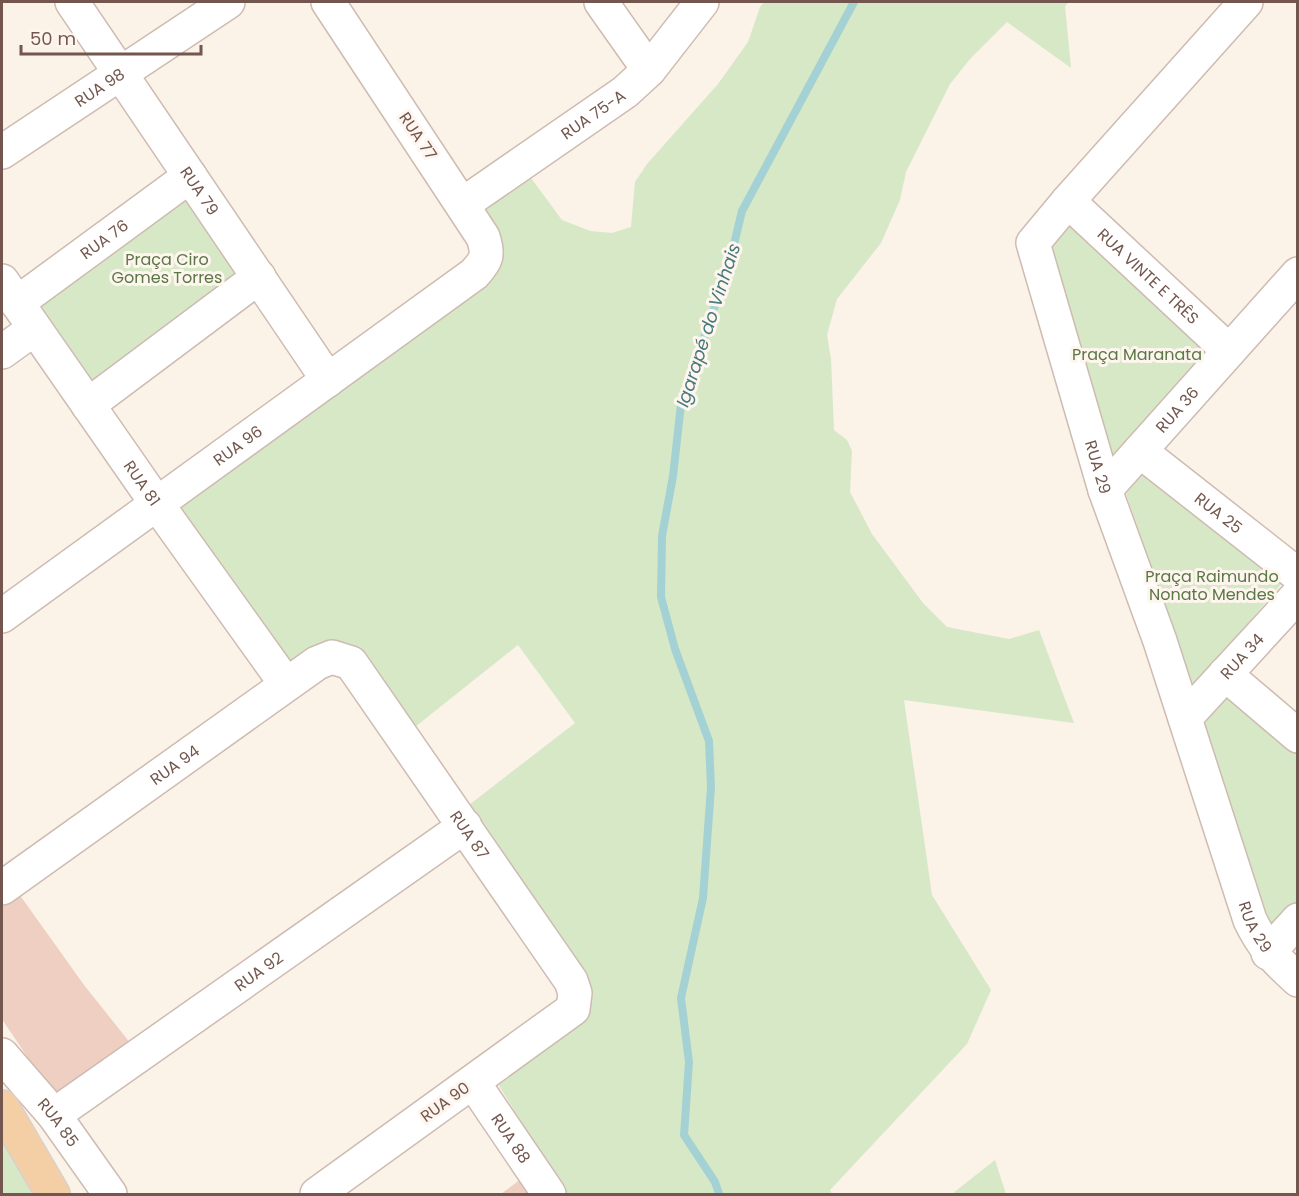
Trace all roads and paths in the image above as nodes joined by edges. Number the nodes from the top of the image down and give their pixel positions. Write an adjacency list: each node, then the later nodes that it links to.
1 (72, 2): 8 (street, RUA 79)
2 (228, 2): 8 (street, RUA 98)
3 (328, 2): 12 (street, RUA 77)
4 (601, 2): 7 (street)
5 (702, 2): 7 (street, RUA 75-A)
6 (1246, 2): 11 (street, RUA 29)
7 (649, 70): 12 (street, RUA 75-A)
8 (120, 72): 9 (street, RUA 98); 10 (street, RUA 79)
9 (2, 152)
10 (190, 176): 15 (street, RUA 79); 16 (street, RUA 76)
11 (1068, 201): 17 (street, RUA VINTE E TRÊS); 22 (street, RUA 29)
12 (463, 204): 13 (street, RUA 77)
13 (474, 274): 19 (street, RUA 96)
14 (1298, 274): 17 (street, RUA 36)
15 (259, 277): 19 (street, RUA 79); 20 (street)
16 (18, 304): 18 (street, RUA 76); 20 (street, RUA 81)
17 (1229, 351): 21 (street, RUA 36)
18 (2, 352)
19 (328, 380): 23 (street, RUA 96)
20 (88, 405): 23 (street, RUA 81)
21 (1140, 451): 22 (street, RUA 36); 24 (street, RUA 25)
22 (1105, 490): 30 (street, RUA 29)
23 (157, 504): 26 (street, RUA 96); 29 (street, RUA 81)
24 (1298, 575)
25 (1298, 595): 28 (street, RUA 34)
26 (2, 616)
27 (351, 663): 29 (street, RUA 94); 32 (street, RUA 87)
28 (1225, 674): 30 (street, RUA 34); 31 (street)
29 (286, 684): 33 (street, RUA 94)
30 (1185, 718): 35 (street, RUA 29)
31 (1298, 736)
32 (465, 826): 37 (street, RUA 87); 41 (street, RUA 92)
33 (2, 888)
34 (1298, 920): 35 (street)
35 (1268, 952): 36 (street, RUA 29)
36 (1298, 980)
37 (573, 1009): 39 (street, RUA 90)
38 (2, 1055): 41 (street, RUA 85)
39 (473, 1082): 44 (street, RUA 90); 45 (street, RUA 88)
40 (2, 1107): 42 (main road)
41 (54, 1115): 43 (street, RUA 85)
42 (53, 1194)
43 (110, 1194)
44 (317, 1194)
45 (549, 1194)

